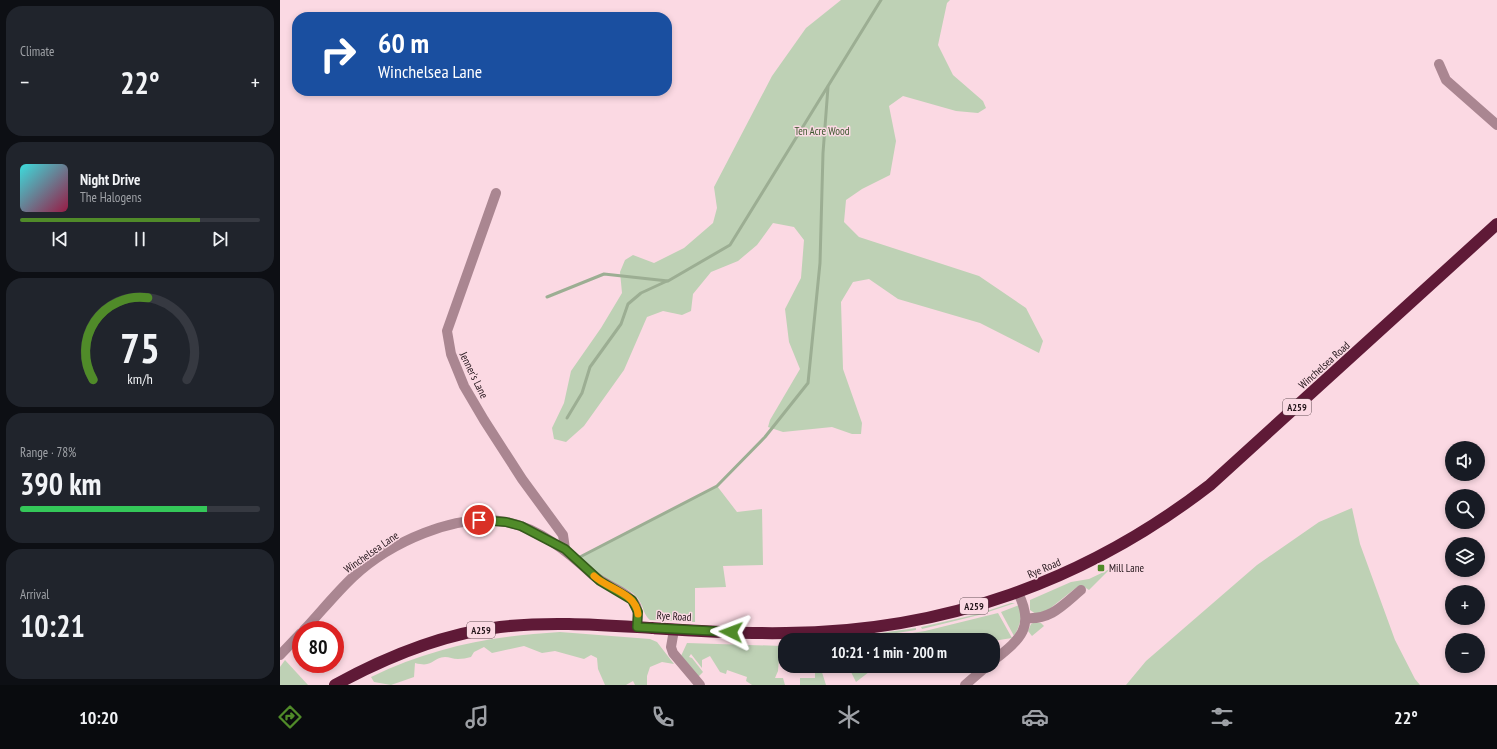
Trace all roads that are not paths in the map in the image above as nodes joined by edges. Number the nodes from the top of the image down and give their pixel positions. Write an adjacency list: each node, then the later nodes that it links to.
1 (1439, 64): 2 (street)
2 (1497, 125)
3 (496, 193): 5 (street, Jenner's Lane)
4 (1497, 224): 6 (highway, Winchelsea Road / A259)
5 (565, 549): 10 (street, Winchelsea Lane); 11 (street, Winchelsea Lane)
6 (1080, 567): 8 (highway, Rye Road / A259)
7 (1081, 590): 9 (street)
8 (1018, 593): 9 (street); 12 (highway, Rye Road / A259)
9 (1026, 618): 15 (street)
10 (312, 621)
11 (637, 627): 12 (highway, Rye Road / A259); 17 (highway, Rye Road / A259)
12 (674, 630): 18 (street)
13 (292, 642): 14 (street)
14 (280, 655)
15 (1000, 655)
16 (979, 673): 19 (street)
17 (335, 685)
18 (700, 685)
19 (965, 685)

